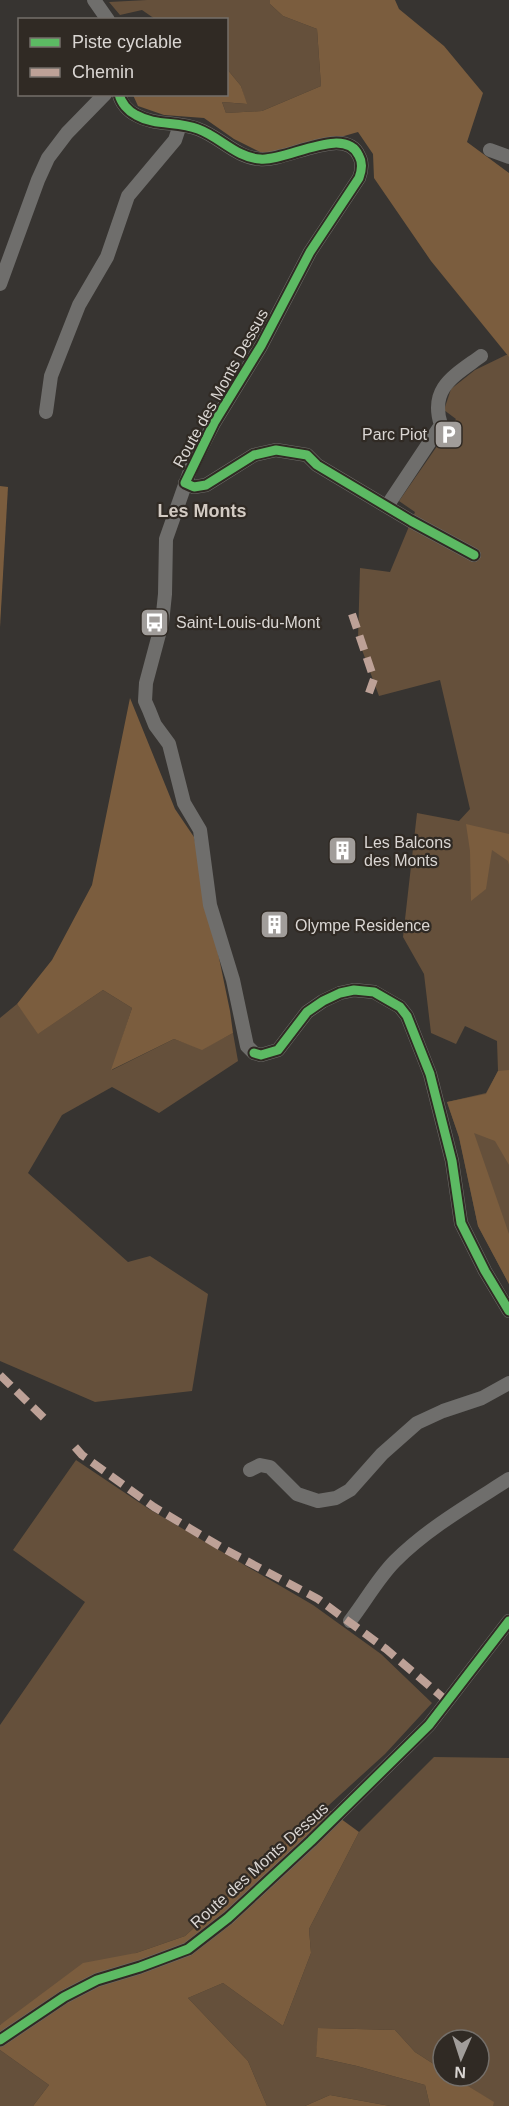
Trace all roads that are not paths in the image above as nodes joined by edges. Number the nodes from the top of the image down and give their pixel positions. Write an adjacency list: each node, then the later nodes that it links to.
1 (94, 0): 2 (street)
2 (107, 18)
3 (103, 96): 8 (street)
4 (119, 96): 5 (street)
5 (180, 125): 10 (street); 11 (street, Route des Monts Dessus)
6 (489, 150): 7 (street)
7 (509, 158)
8 (0, 284)
9 (481, 356): 12 (street)
10 (46, 412)
11 (185, 483): 12 (street); 14 (street, Route des Monts Dessus)
12 (387, 506): 13 (street)
13 (474, 555)
14 (509, 1311)
15 (509, 1383): 16 (street)
16 (250, 1470)
17 (509, 1479): 19 (street)
18 (509, 1621): 20 (street, Route des Monts Dessus)
19 (350, 1622)
20 (0, 2040)

